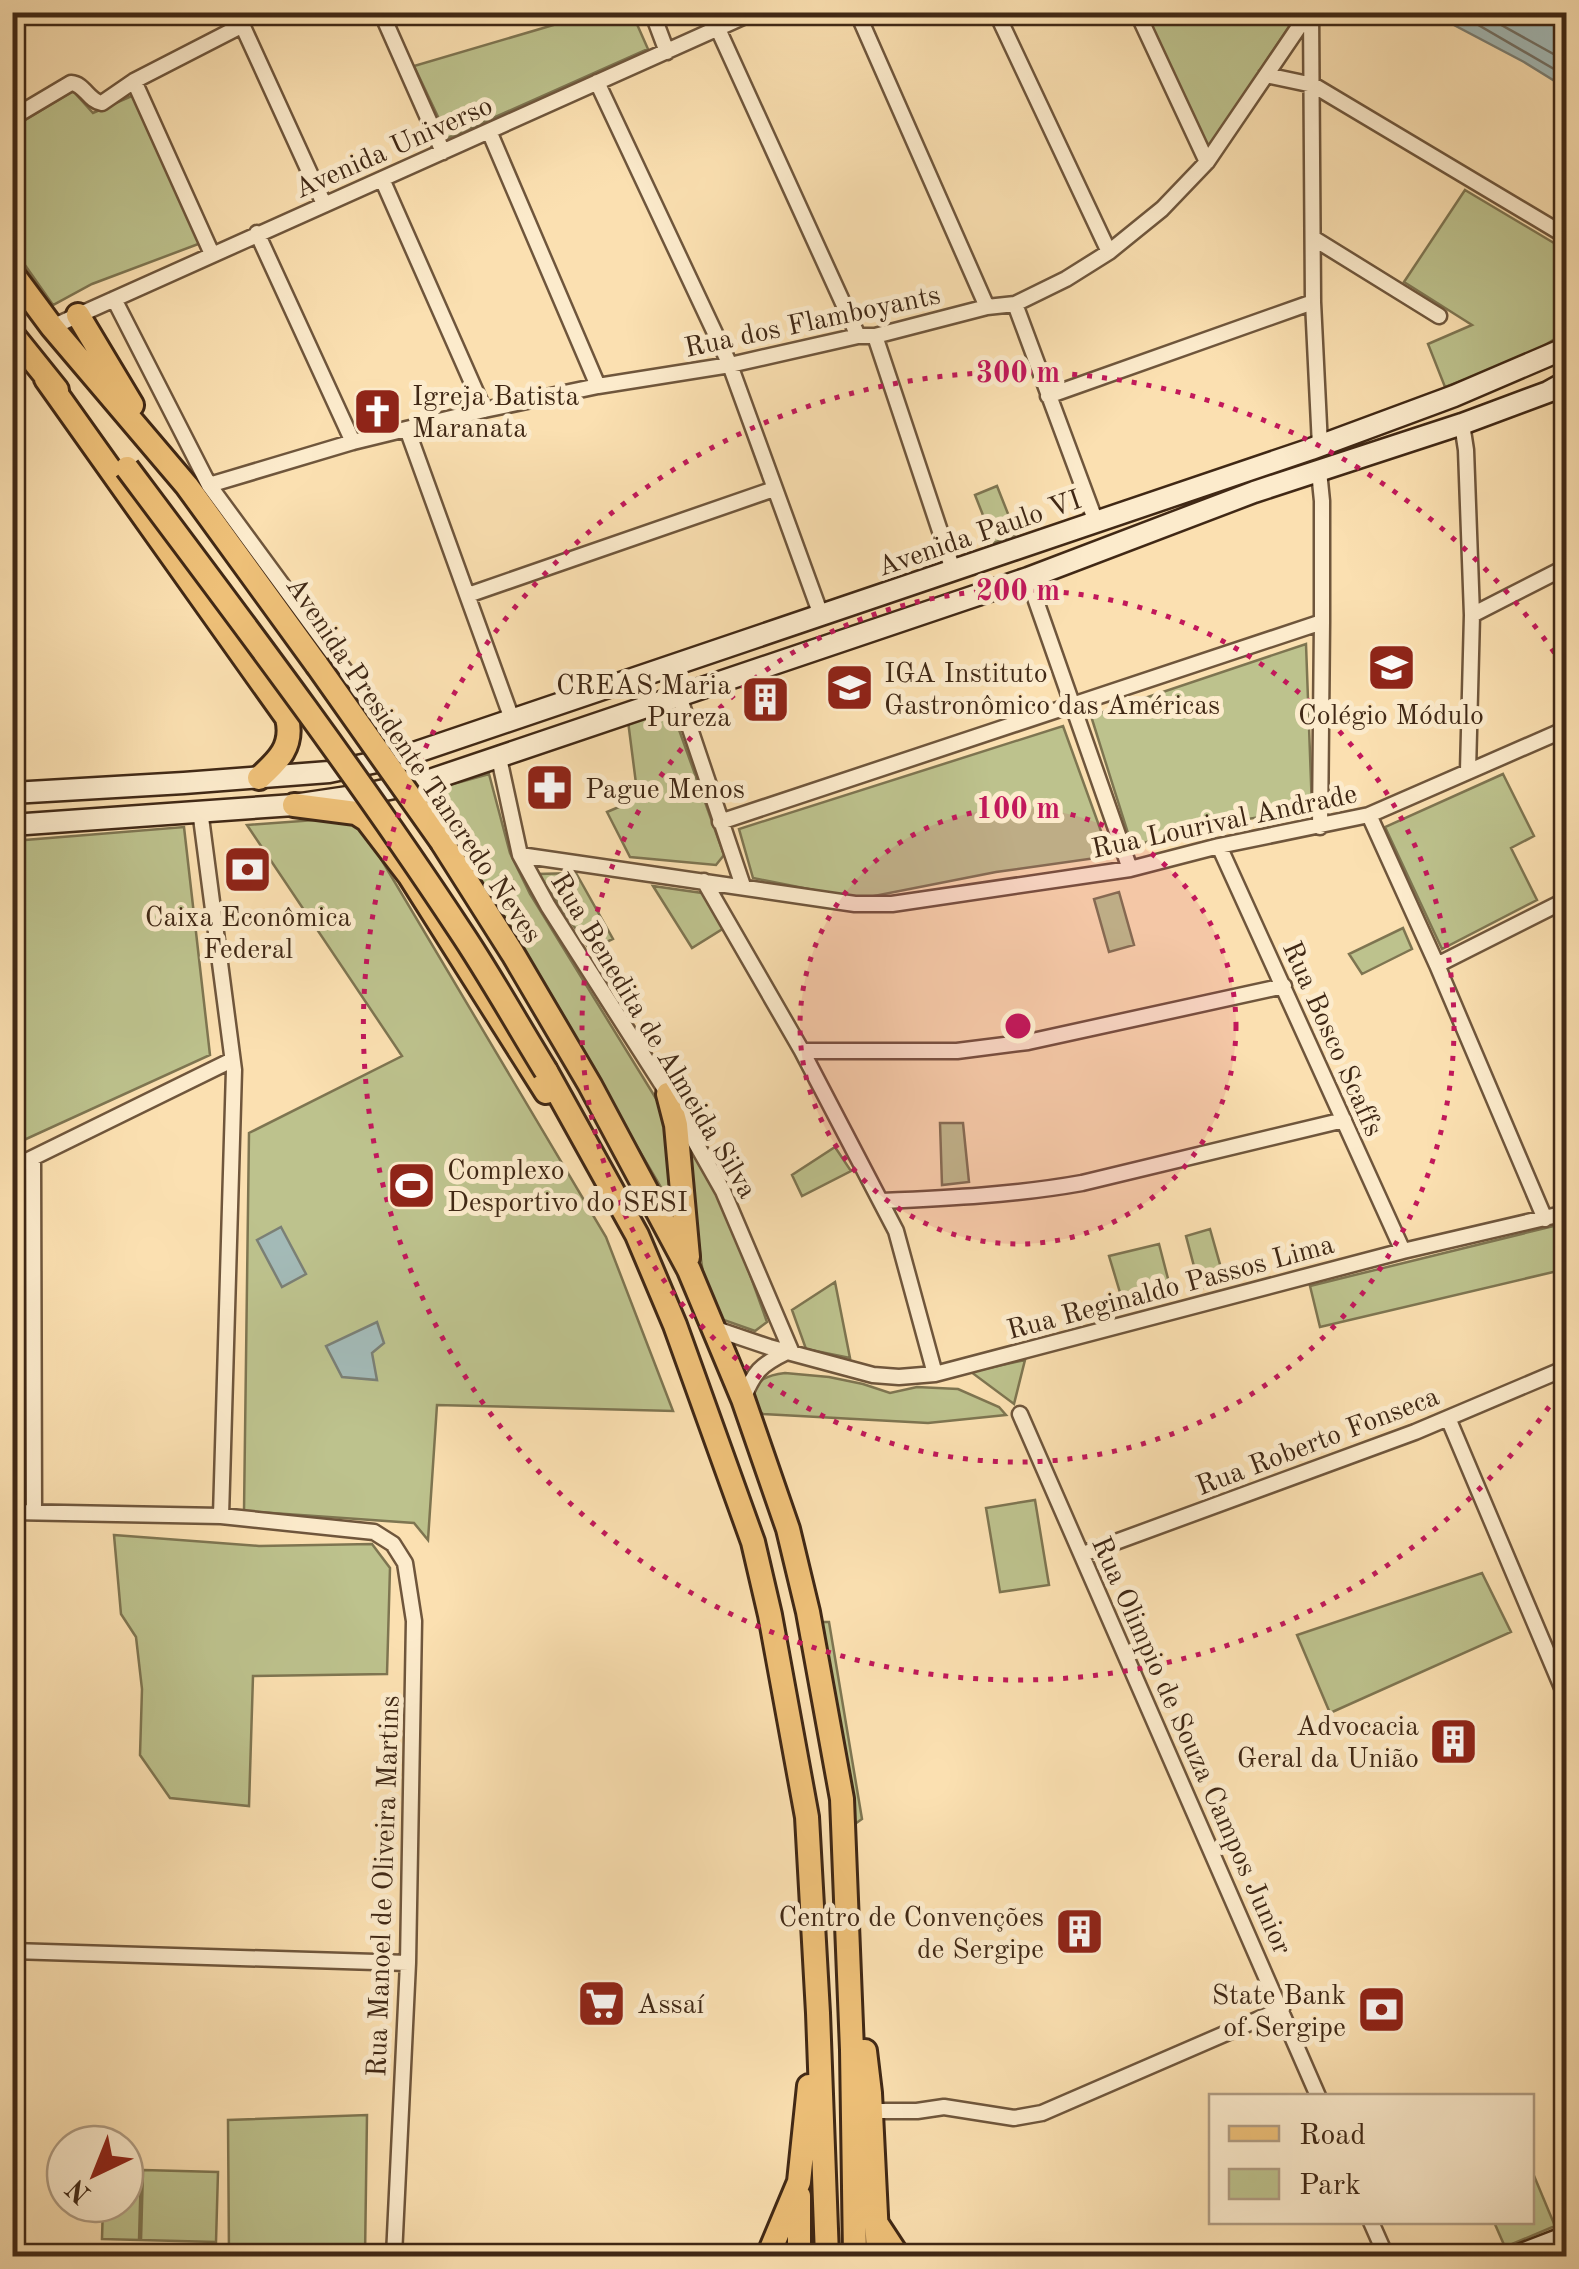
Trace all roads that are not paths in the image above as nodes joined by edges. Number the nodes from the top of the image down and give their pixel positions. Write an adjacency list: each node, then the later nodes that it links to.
1 (30, 12): 9 (street)
2 (381, 12): 18 (street)
3 (652, 12): 11 (street)
4 (754, 12): 10 (street, Avenida Universo)
5 (857, 12): 31 (street)
6 (996, 12): 25 (street)
7 (1137, 12): 19 (street)
8 (1310, 12): 12 (street, Rua dos Flamboyants); 15 (street)
9 (12, 20)
10 (718, 29): 11 (street, Avenida Universo); 36 (street)
11 (667, 52): 14 (street, Avenida Universo)
12 (1266, 75): 15 (street); 19 (street, Rua dos Flamboyants)
13 (134, 81): 16 (street); 21 (street); 26 (street)
14 (597, 82): 17 (street, Avenida Universo); 39 (street)
15 (1312, 85): 23 (street); 24 (street)
16 (12, 118)
17 (489, 131): 18 (street, Avenida Universo); 41 (street)
18 (443, 152): 20 (street, Avenida Universo)
19 (1207, 162): 25 (street, Rua dos Flamboyants)
20 (382, 179): 21 (street, Avenida Universo); 44 (street)
21 (324, 204): 22 (street, Avenida Universo)
22 (257, 233): 26 (street, Avenida Universo); 47 (street)
23 (1566, 236)
24 (1314, 238): 29 (street); 33 (street)
25 (1110, 252): 30 (street, Rua dos Flamboyants)
26 (212, 254): 28 (street, Avenida Universo)
27 (12, 273): 34 (main road, Avenida Presidente Tancredo Neves)
28 (114, 298): 32 (street, Avenida Universo); 51 (street)
29 (1313, 302): 43 (street); 48 (street)
30 (1016, 304): 31 (street, Rua dos Flamboyants); 43 (street)
31 (987, 307): 37 (street, Rua dos Flamboyants)
32 (78, 315): 34 (street, Avenida Universo); 49 (main road)
33 (1440, 316)
34 (52, 327): 49 (main road, Avenida Presidente Tancredo Neves)
35 (12, 334): 40 (main road)
36 (858, 336): 37 (street, Rua dos Flamboyants); 39 (street, Rua dos Flamboyants)
37 (875, 336): 55 (street)
38 (1566, 348): 48 (main road, Avenida Paulo VI)
39 (730, 366): 41 (street, Rua dos Flamboyants); 52 (street)
40 (46, 379): 68 (main road); 92 (main road, bridge)
41 (598, 386): 44 (street, Rua dos Flamboyants)
42 (1560, 386): 45 (main road, Avenida Paulo VI)
43 (1048, 396): 53 (street)
44 (484, 410): 46 (street, Rua dos Flamboyants)
45 (1462, 424): 50 (main road, Avenida Paulo VI); 59 (street)
46 (407, 429): 47 (street, Rua dos Flamboyants); 57 (street)
47 (353, 442): 51 (street, Rua dos Flamboyants)
48 (1320, 446): 53 (main road, Avenida Paulo VI)
49 (163, 455): 98 (main road, Avenida Presidente Tancredo Neves, bridge)
50 (1319, 471): 56 (main road, Avenida Paulo VI); 60 (street)
51 (208, 485): 65 (street)
52 (774, 489): 57 (street); 58 (street)
53 (1096, 522): 55 (main road, Avenida Paulo VI)
54 (1566, 567): 59 (street)
55 (953, 570): 58 (main road, Avenida Paulo VI)
56 (1028, 578): 61 (main road, Avenida Paulo VI); 62 (street)
57 (468, 595): 63 (street)
58 (821, 615): 63 (main road, Avenida Paulo VI)
59 (1472, 615): 67 (street)
60 (1322, 622): 62 (street); 77 (street)
61 (679, 696): 66 (main road, Avenida Paulo VI); 75 (street)
62 (1072, 706): 75 (street); 80 (street)
63 (512, 719): 68 (main road, Avenida Paulo VI)
64 (1566, 729): 67 (street, Rua Lourival Andrade)
65 (392, 733)
66 (499, 758): 71 (main road, Avenida Paulo VI); 79 (street, Rua Benedita de Almeida Silva)
67 (1468, 770): 73 (street, Rua Lourival Andrade)
68 (259, 778): 69 (main road, Avenida Paulo VI)
69 (109, 788): 70 (main road, Avenida Paulo VI); 74 (main road)
70 (12, 792)
71 (294, 805): 72 (main road, Avenida Paulo VI); 92 (main road)
72 (200, 810): 74 (main road, Avenida Paulo VI); 88 (street)
73 (1369, 815): 77 (street, Rua Lourival Andrade); 85 (street)
74 (113, 816): 76 (main road, Avenida Paulo VI)
75 (720, 822): 82 (street)
76 (12, 825)
77 (1320, 827): 78 (street, Rua Lourival Andrade)
78 (1219, 846): 80 (street, Rua Lourival Andrade); 86 (street, Rua Bosco Scaffs)
79 (520, 854): 81 (street, Rua Lourival Andrade); 89 (street, Rua Benedita de Almeida Silva)
80 (1130, 869): 82 (street, Rua Lourival Andrade)
81 (704, 881): 82 (street, Rua Lourival Andrade); 87 (street)
82 (743, 886)
83 (1563, 902): 84 (street); 85 (street)
84 (1566, 920)
85 (1438, 965): 96 (street)
86 (1284, 986): 87 (street); 90 (street, Rua Bosco Scaffs)
87 (802, 1051): 94 (street)
88 (232, 1060): 91 (street); 108 (street)
89 (668, 1094): 98 (main road); 100 (street, Rua Benedita de Almeida Silva)
90 (1344, 1120): 94 (street); 97 (street, Rua Bosco Scaffs)
91 (33, 1158): 93 (street); 107 (street)
92 (600, 1166): 115 (main road)
93 (12, 1168)
94 (882, 1201): 102 (street)
95 (1566, 1214): 96 (street, Rua Reginaldo Passos Lima)
96 (1545, 1219): 97 (street, Rua Reginaldo Passos Lima)
97 (1403, 1250): 102 (street, Rua Reginaldo Passos Lima)
98 (690, 1270): 99 (main road, Avenida Presidente Tancredo Neves)
99 (713, 1328): 100 (street, Rua Reginaldo Passos Lima); 103 (main road, Avenida Presidente Tancredo Neves)
100 (789, 1353): 102 (street, Rua Reginaldo Passos Lima); 103 (street)
101 (1566, 1368): 105 (street, Rua Roberto Fonseca)
102 (934, 1374)
103 (743, 1399): 111 (main road, Avenida Presidente Tancredo Neves)
104 (1020, 1414): 109 (street, Rua Olimpio de Souza Campos Junior)
105 (1448, 1418): 109 (street, Rua Roberto Fonseca); 110 (street)
106 (12, 1512): 107 (street)
107 (34, 1512): 108 (street)
108 (221, 1516): 113 (street, Rua Manoel de Oliveira Martins)
109 (1083, 1554): 114 (street, Rua Olimpio de Souza Campos Junior)
110 (1566, 1696)
111 (845, 1879): 117 (main road); 126 (main road, Avenida Presidente Tancredo Neves)
112 (12, 1951): 113 (street)
113 (408, 1964): 122 (street, Rua Manoel de Oliveira Martins)
114 (1282, 2009): 116 (street, Rua Olimpio de Souza Campos Junior); 117 (street)
115 (818, 2013): 118 (main road); 125 (main road)
116 (1317, 2094)
117 (870, 2111): 119 (main road)
118 (799, 2182): 123 (main road); 124 (main road)
119 (874, 2221): 127 (main road); 128 (main road)
120 (1372, 2224): 129 (street)
121 (1566, 2237): 130 (main road)
122 (394, 2256)
123 (768, 2256)
124 (799, 2256)
125 (827, 2256)
126 (855, 2256)
127 (878, 2256)
128 (898, 2256)
129 (1386, 2256)
130 (1517, 2256)

